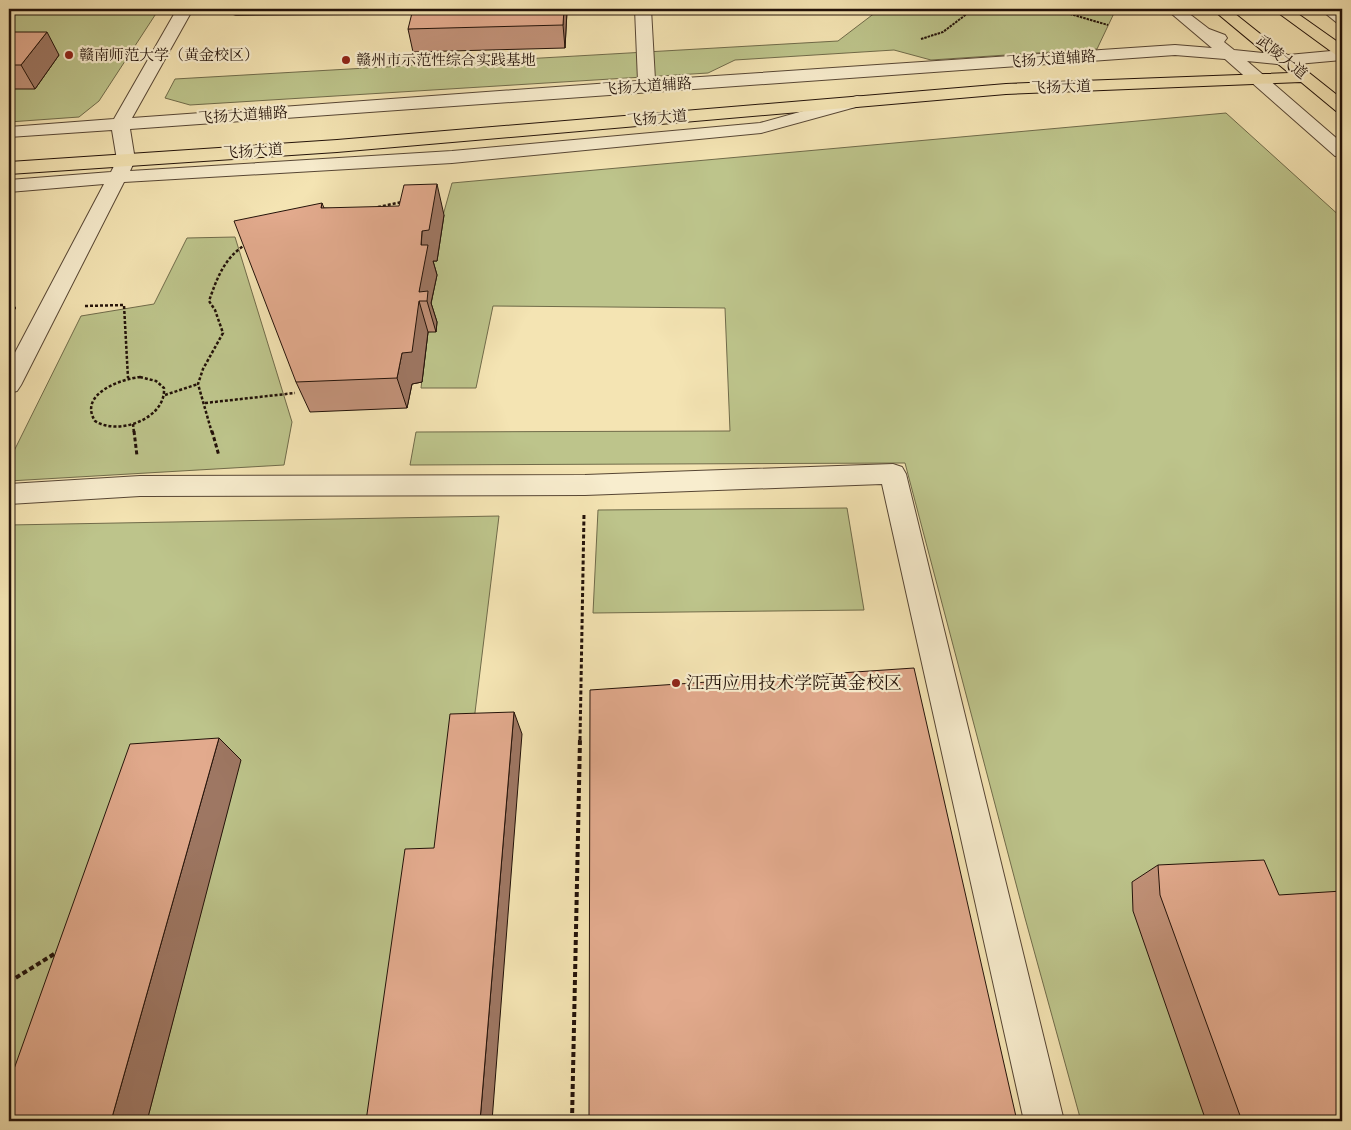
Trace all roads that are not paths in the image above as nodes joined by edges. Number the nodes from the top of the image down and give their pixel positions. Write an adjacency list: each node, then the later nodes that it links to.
1 (186, 9): 24 (street)
2 (237, 9): 3 (street)
3 (353, 9)
4 (644, 9): 17 (street)
5 (1174, 9): 10 (street)
6 (1220, 9): 13 (main road, 武陵大道)
7 (1281, 9): 11 (main road)
8 (1328, 9): 9 (street)
9 (1342, 19)
10 (1203, 32): 12 (street); 13 (street)
11 (1342, 54): 13 (street)
12 (1234, 58): 13 (main road, 飞扬大道); 16 (street); 17 (street, 飞扬大道辅路); 20 (main road, 飞扬大道)
13 (1286, 60): 15 (main road, 武陵大道)
14 (1324, 75): 15 (street)
15 (1306, 77): 16 (main road, 飞扬大道); 19 (main road, 武陵大道)
16 (1257, 79): 18 (main road, 飞扬大道); 25 (street)
17 (647, 86): 24 (street, 飞扬大道辅路)
18 (858, 101): 23 (main road, 飞扬大道); 26 (street, 飞扬大道辅路)
19 (1342, 107)
20 (378, 126)
21 (9, 132): 24 (street, 飞扬大道辅路)
22 (141, 141): 24 (main road, 飞扬大道)
23 (337, 146): 24 (main road, 飞扬大道); 26 (street)
24 (117, 149): 26 (street, 飞扬大道辅路); 27 (main road, 飞扬大道); 28 (street, 飞扬大道辅路); 29 (street)
25 (1342, 152)
26 (452, 157)
27 (9, 168)
28 (9, 186)
29 (9, 385)
30 (9, 494): 31 (street)
31 (1044, 1121)

